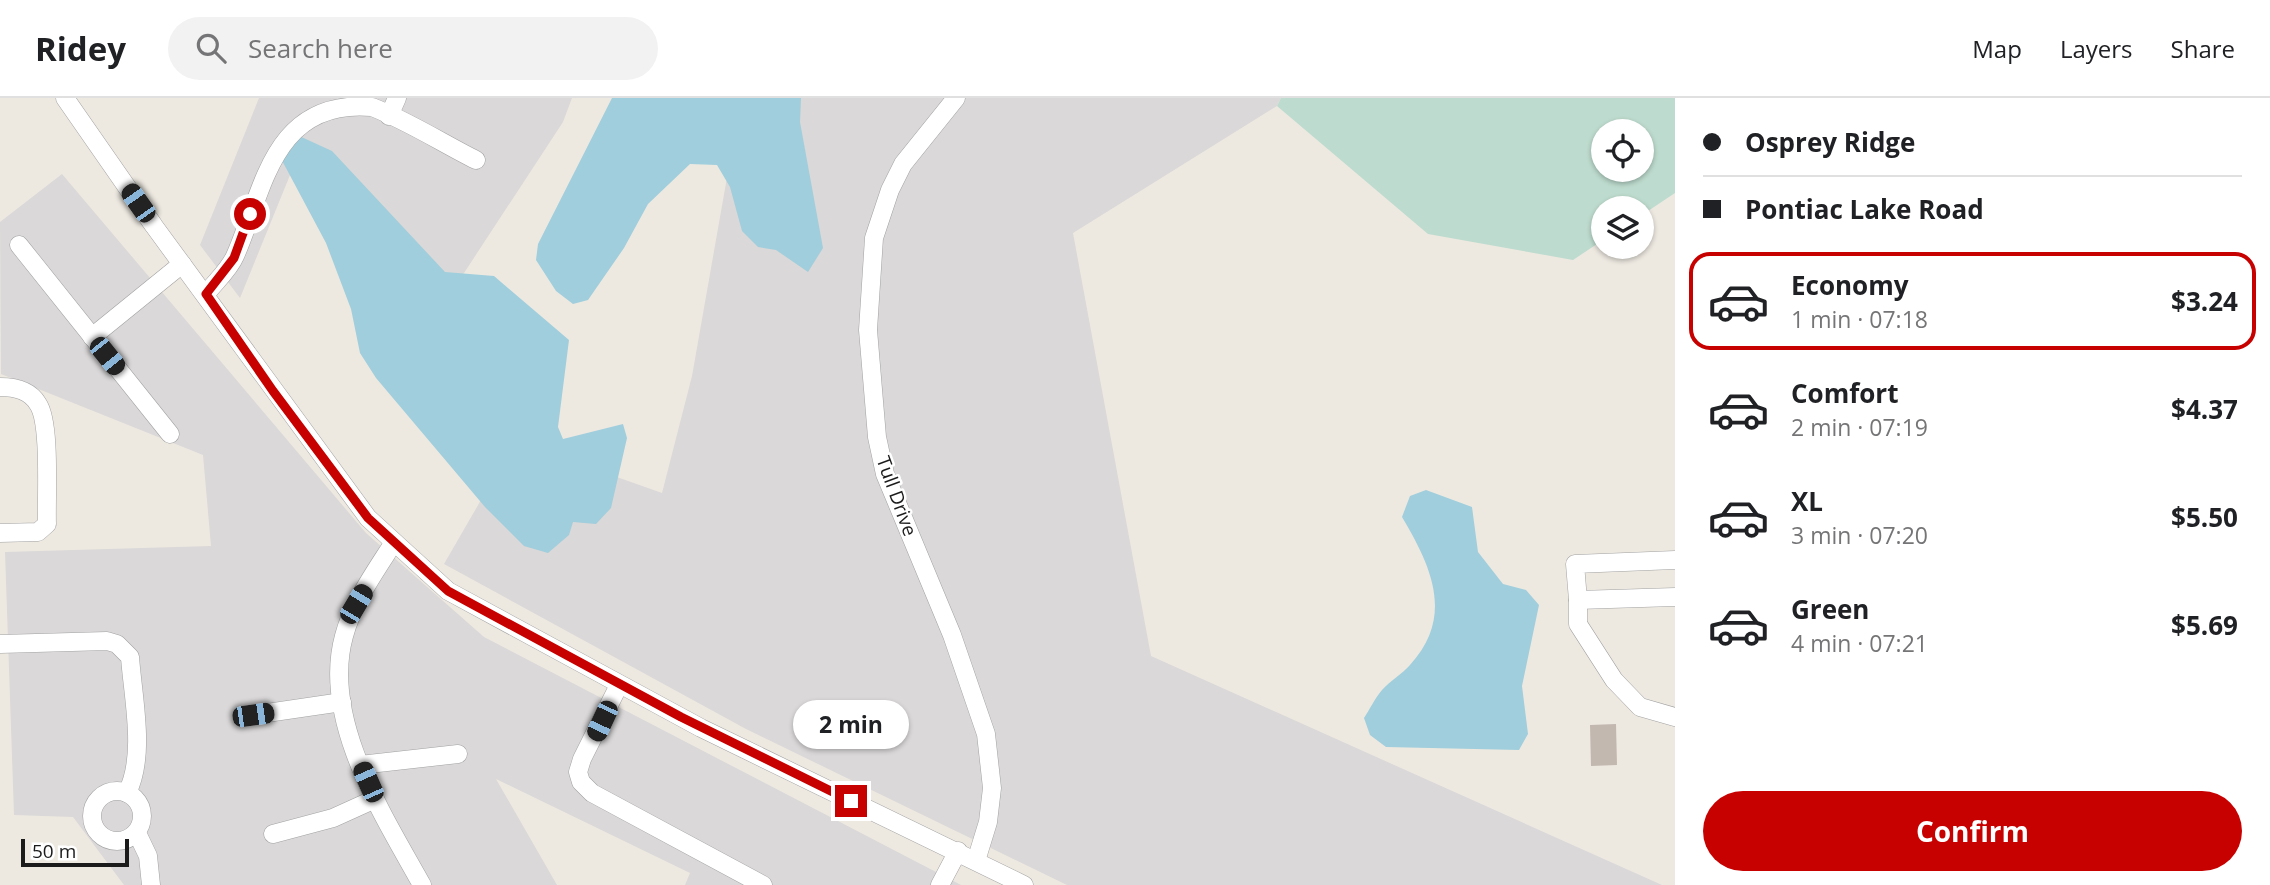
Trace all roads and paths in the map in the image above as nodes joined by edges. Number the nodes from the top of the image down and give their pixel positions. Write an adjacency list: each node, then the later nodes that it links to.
1 (65, 98): 7 (street)
2 (397, 98): 4 (street)
3 (956, 98): 29 (street, Tull Drive)
4 (389, 116): 5 (street); 8 (street)
5 (477, 160)
6 (19, 245): 9 (street)
7 (182, 264): 8 (street); 9 (street)
8 (206, 294): 13 (street)
9 (92, 337): 11 (street)
10 (0, 387): 12 (street)
11 (170, 434)
12 (0, 533)
13 (394, 542): 18 (street); 19 (street)
14 (1675, 560): 16 (street)
15 (1675, 597): 16 (street)
16 (1578, 600): 21 (street)
17 (0, 644): 24 (street)
18 (619, 685): 28 (street); 32 (street)
19 (342, 702): 20 (street); 23 (street)
20 (253, 715)
21 (1675, 717)
22 (458, 754): 23 (street)
23 (360, 765): 25 (street)
24 (127, 793): 26 (street); 26 (street)
25 (375, 799): 27 (street); 30 (street)
26 (137, 833): 31 (street)
27 (273, 834)
28 (958, 851): 29 (street); 33 (street)
29 (976, 861): 34 (street)
30 (419, 884)
31 (151, 885)
32 (763, 885)
33 (940, 885)
34 (1024, 885)

